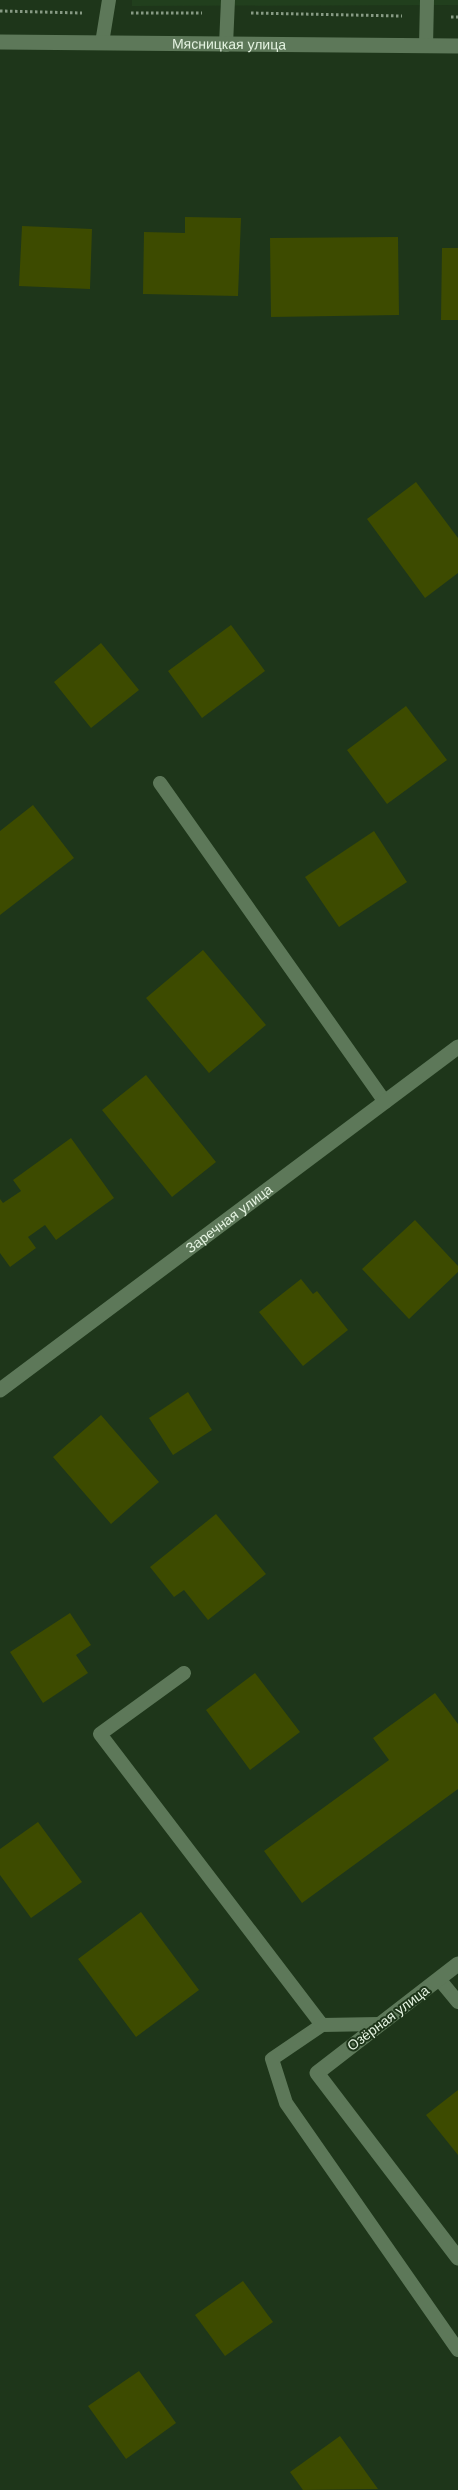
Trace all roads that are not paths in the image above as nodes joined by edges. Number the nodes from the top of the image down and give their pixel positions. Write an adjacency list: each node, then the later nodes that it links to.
1 (109, 0): 5 (lane)
2 (228, 0): 6 (lane)
3 (427, 0): 7 (lane)
4 (0, 42): 5 (street, Мясницкая улица)
5 (102, 43): 6 (street, Мясницкая улица)
6 (226, 45): 7 (street, Мясницкая улица)
7 (426, 46): 8 (street, Мясницкая улица)
8 (458, 46)
9 (160, 783): 11 (lane)
10 (458, 1047): 11 (street, Заречная улица)
11 (385, 1102): 12 (street, Заречная улица)
12 (0, 1390)
13 (184, 1673): 18 (lane)
14 (458, 1964): 15 (street, Озёрная улица)
15 (439, 1980): 16 (lane); 17 (street, Озёрная улица)
16 (458, 2002)
17 (380, 2024): 18 (lane); 19 (street, Озёрная улица)
18 (322, 2025): 20 (lane)
19 (458, 2258)
20 (458, 2350)

